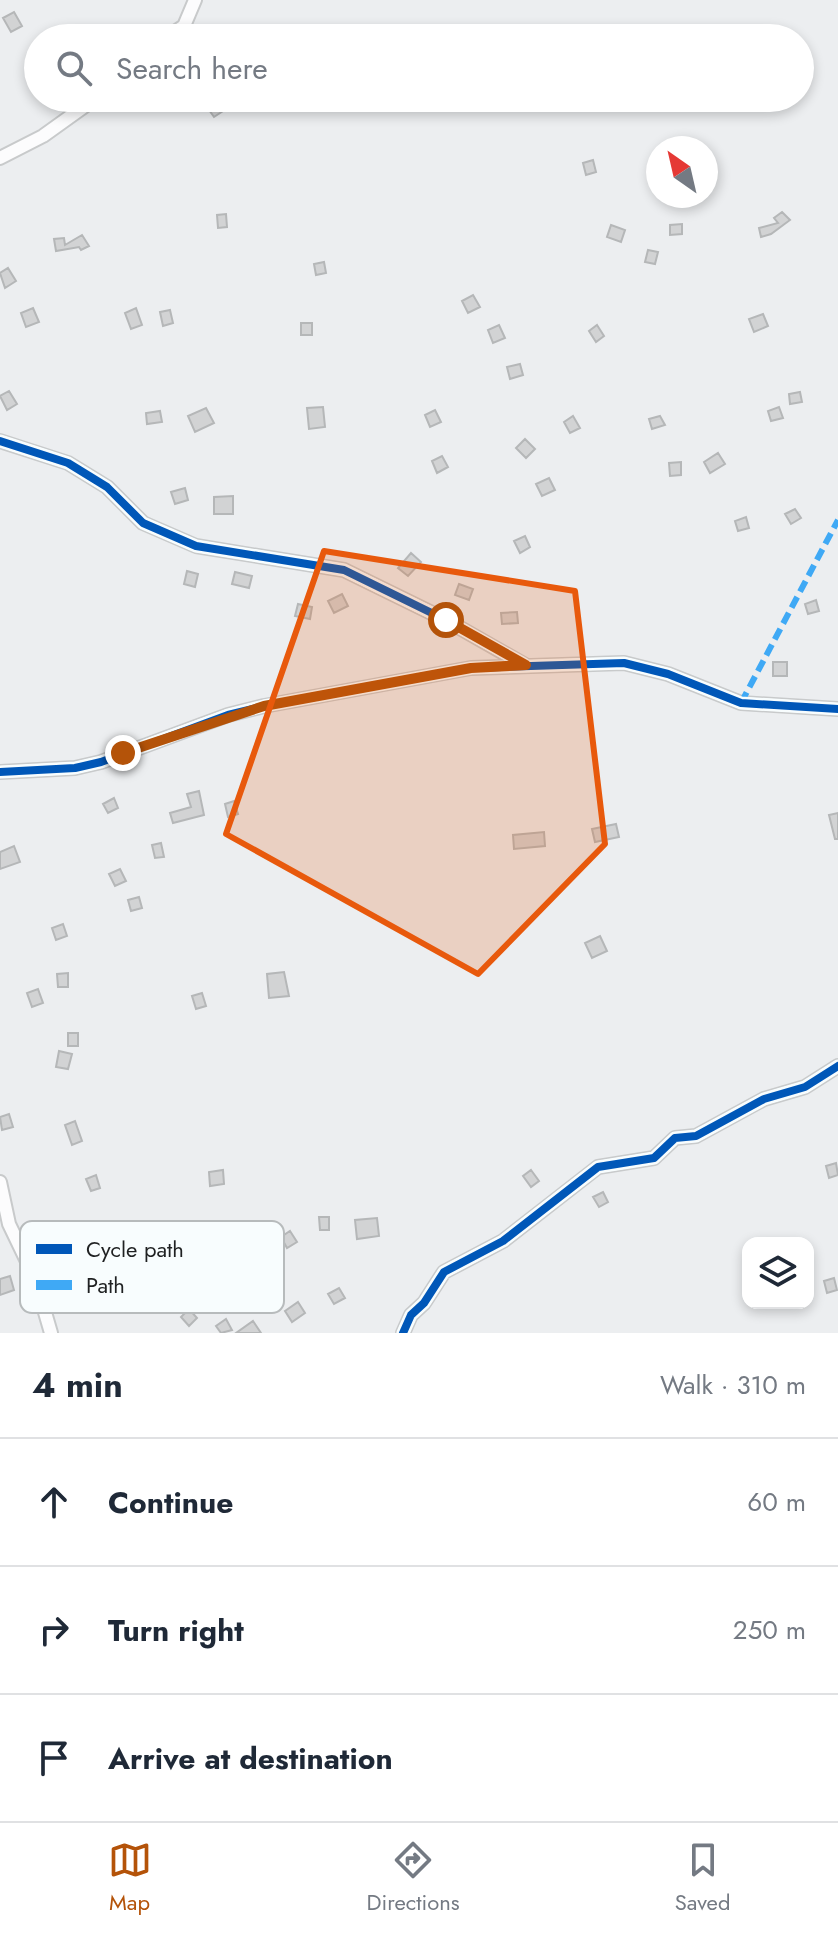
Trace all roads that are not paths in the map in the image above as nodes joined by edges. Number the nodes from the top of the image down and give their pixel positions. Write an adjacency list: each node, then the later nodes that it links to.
1 (195, 0): 2 (street)
2 (185, 24)
3 (76, 112): 4 (street)
4 (0, 158)
5 (0, 441): 6 (street)
6 (526, 665): 7 (street); 8 (street)
7 (838, 709)
8 (0, 772)
9 (838, 1066): 14 (street)
10 (0, 1182): 11 (street)
11 (20, 1247)
12 (45, 1313): 13 (street)
13 (51, 1333)
14 (403, 1333)

